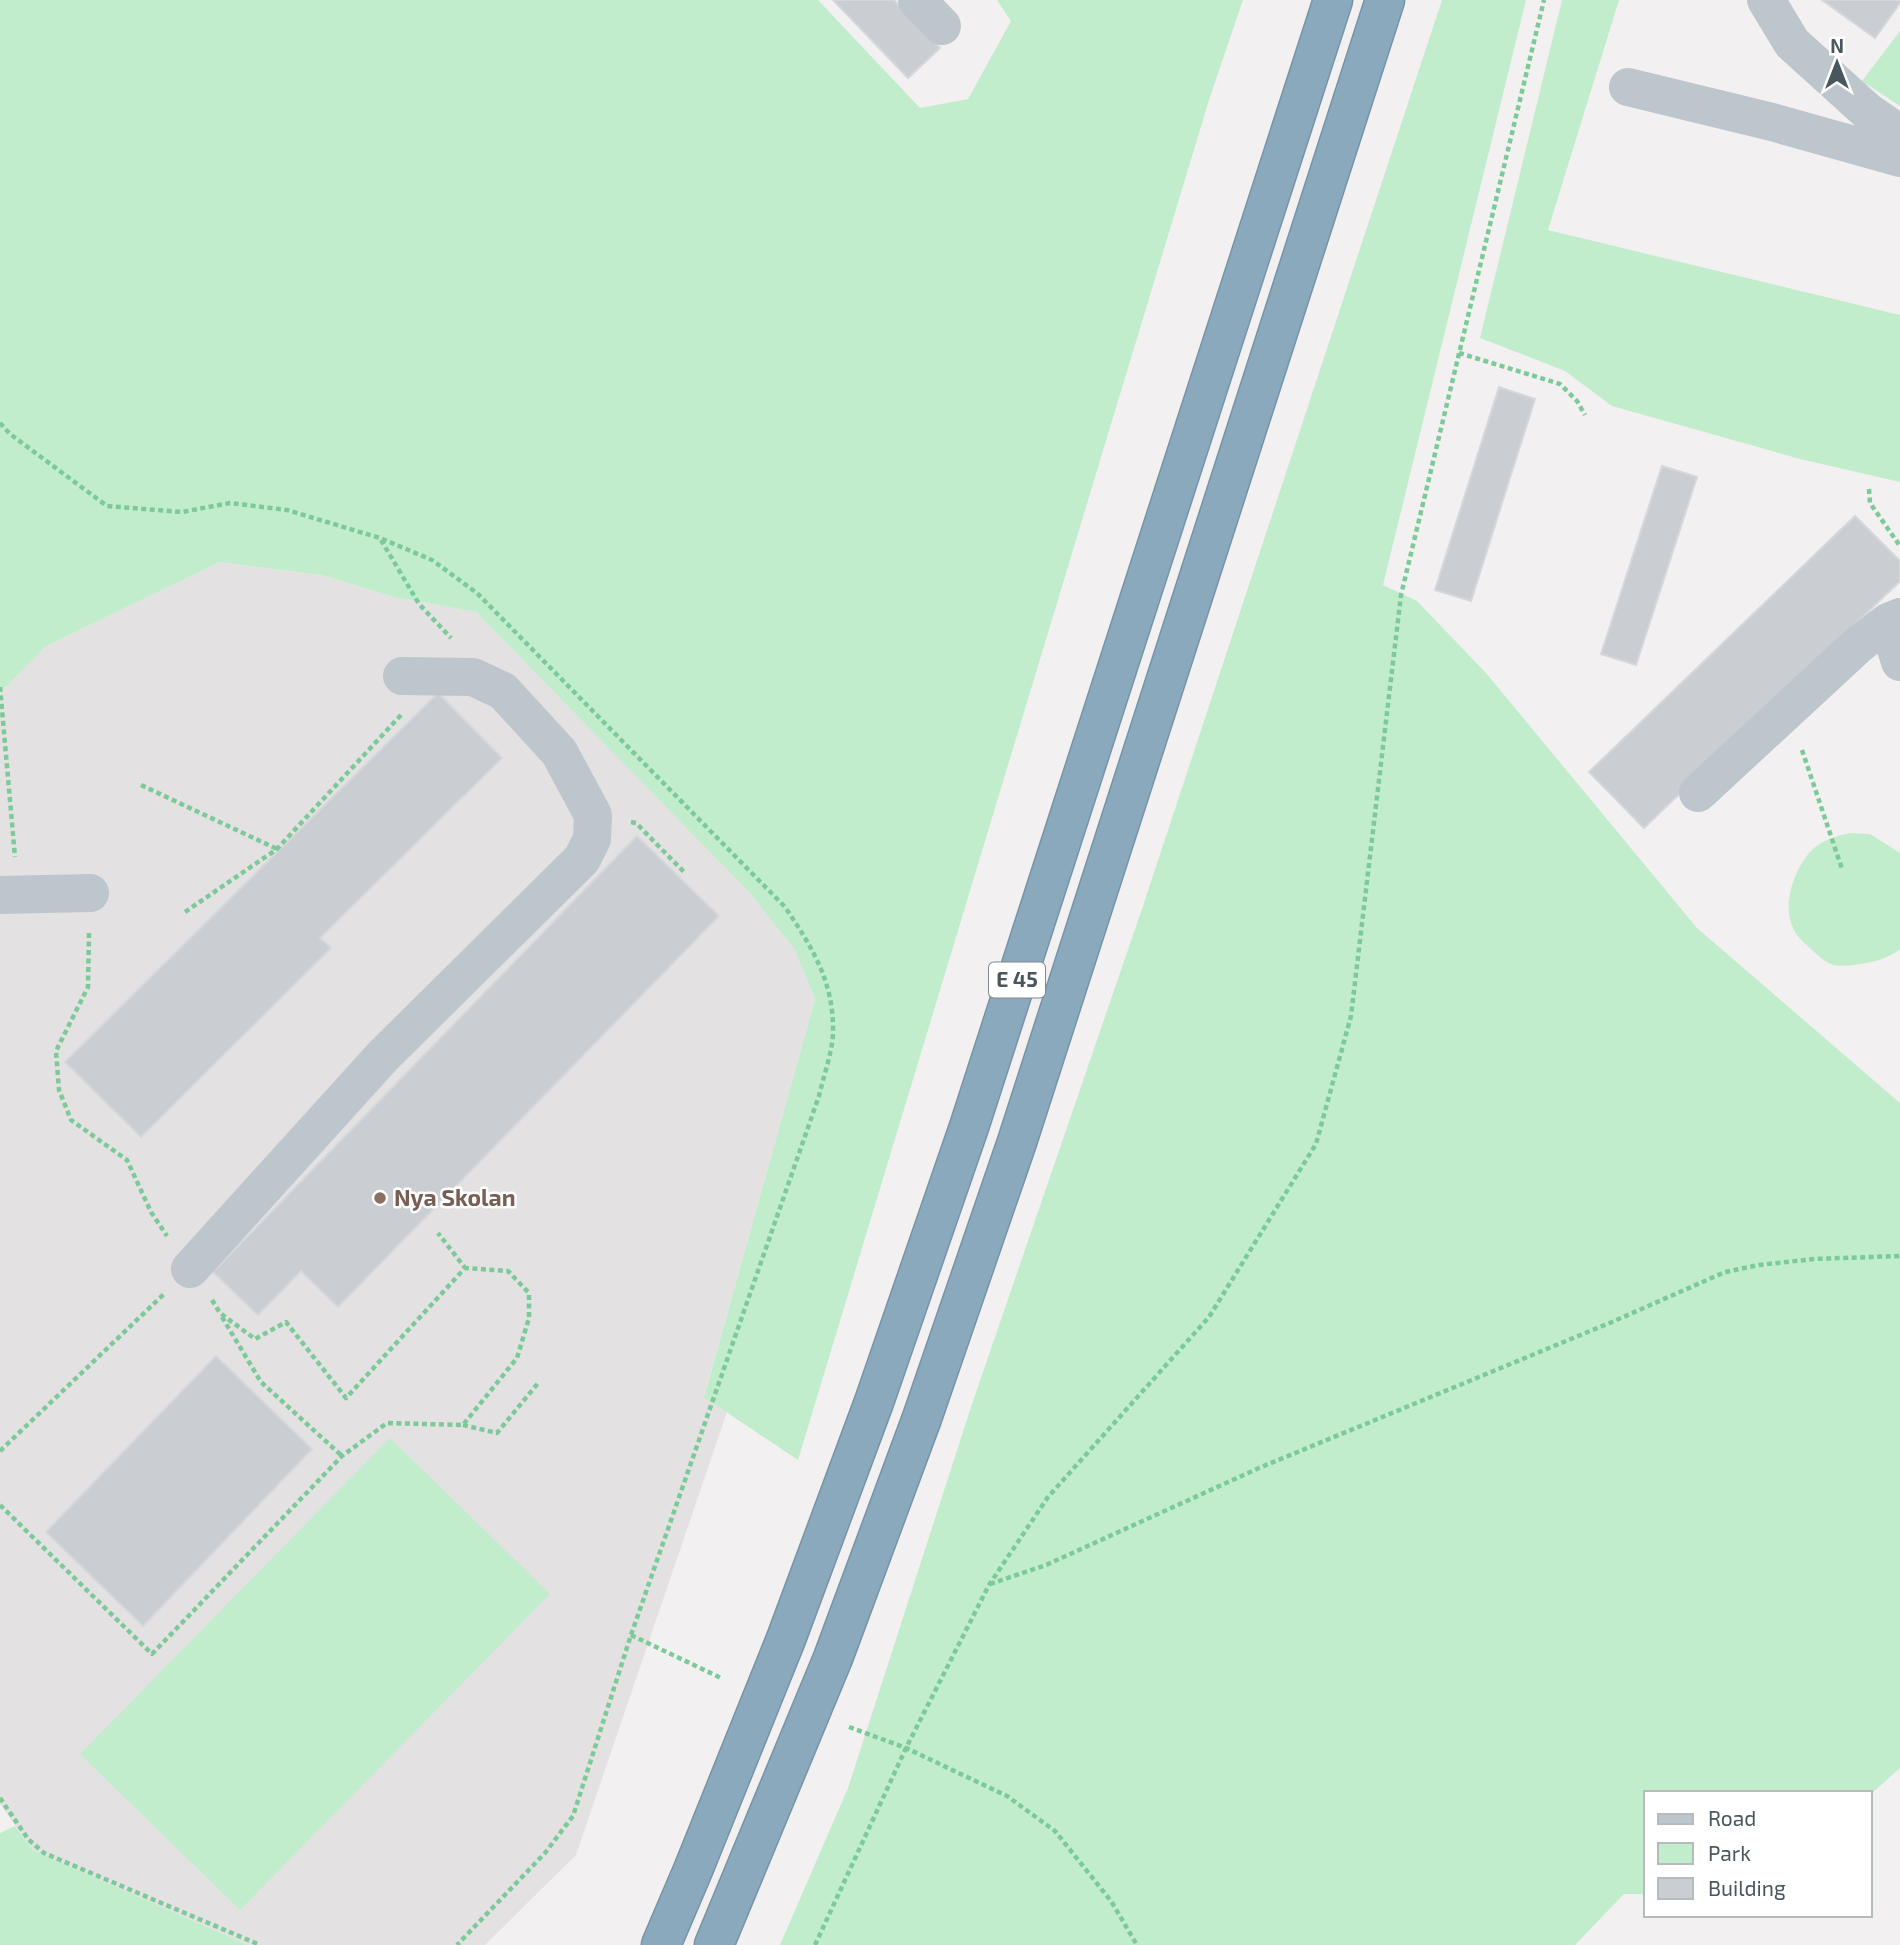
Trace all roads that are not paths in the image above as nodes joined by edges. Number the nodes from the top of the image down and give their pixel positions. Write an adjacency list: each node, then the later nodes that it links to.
1 (1333, 0): 14 (highway, E 45)
2 (1385, 0): 15 (highway, E 45)
3 (1766, 0): 5 (street)
4 (1628, 87): 6 (street)
5 (1900, 134)
6 (1900, 158)
7 (1894, 619): 8 (street); 10 (street)
8 (1900, 662)
9 (402, 676): 13 (street)
10 (1698, 793)
11 (90, 893): 12 (street)
12 (9, 895)
13 (190, 1269)
14 (660, 1945)
15 (714, 1945)

